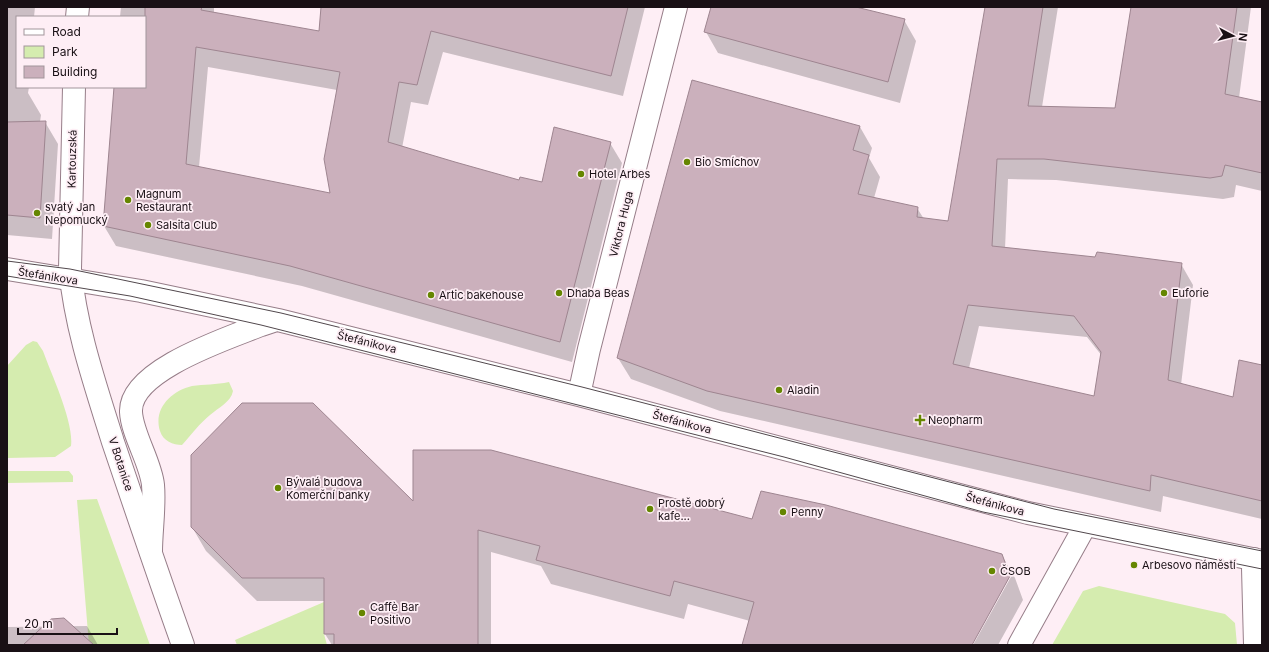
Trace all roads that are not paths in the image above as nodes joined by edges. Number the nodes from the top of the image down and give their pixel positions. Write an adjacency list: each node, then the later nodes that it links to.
1 (676, 7): 6 (street, Viktora Huga)
2 (74, 88): 4 (street, Kartouzská)
3 (7, 269): 4 (street, Štefánikova)
4 (71, 279): 5 (street, Štefánikova); 8 (street, V Botanice)
5 (278, 320): 6 (street, Štefánikova); 8 (street, Štefánikova)
6 (580, 395): 7 (street, Štefánikova)
7 (1085, 526): 9 (street); 11 (street)
8 (150, 555): 10 (street, V Botanice)
9 (1258, 560): 12 (street)
10 (183, 645)
11 (1019, 645)
12 (1255, 645)

